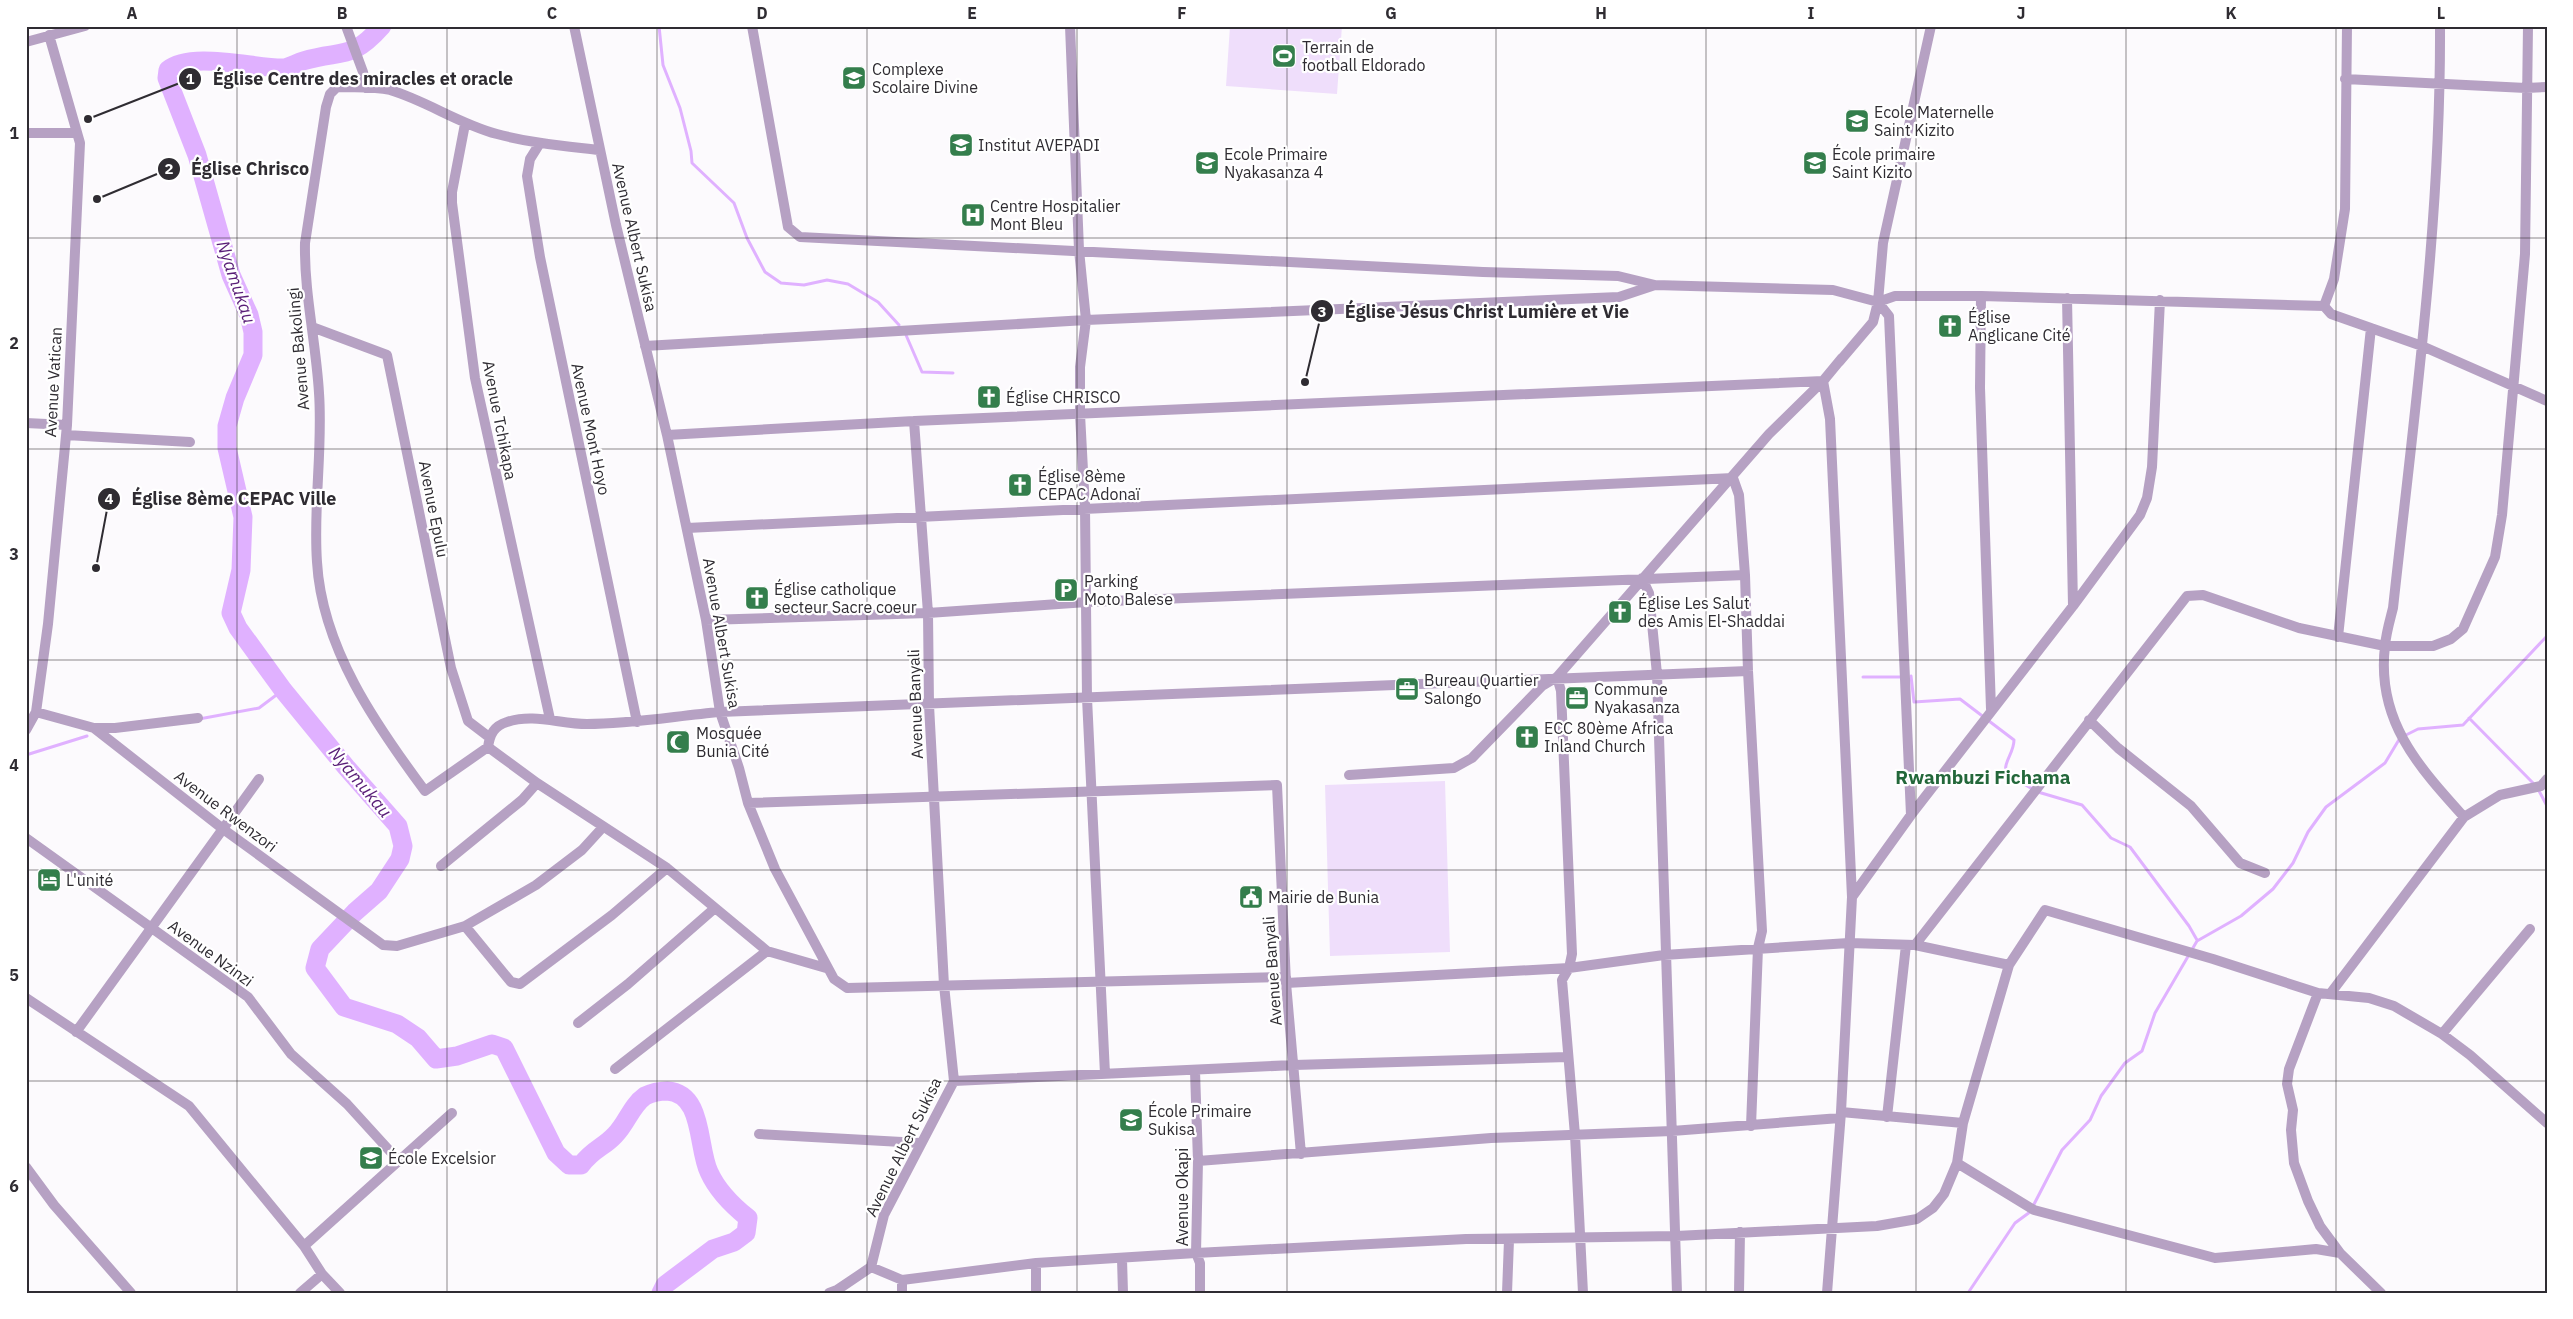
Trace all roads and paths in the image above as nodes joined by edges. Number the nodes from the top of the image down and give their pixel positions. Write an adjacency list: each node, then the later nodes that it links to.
1 (85, 26): 10 (street)
2 (346, 26): 15 (street)
3 (574, 26): 21 (street, Avenue Albert Sukisa)
4 (752, 26): 22 (street)
5 (1070, 26): 22 (street)
6 (1931, 26): 27 (street)
7 (2347, 26): 12 (street)
8 (2440, 26): 13 (street)
9 (2528, 26): 16 (street)
10 (49, 35): 11 (street); 19 (street, Avenue Vatican)
11 (26, 42)
12 (2345, 80): 13 (street); 28 (street)
13 (2440, 83): 16 (street); 33 (street)
14 (2547, 86): 16 (street)
15 (366, 88): 17 (street); 30 (street, Avenue Bakolingi)
16 (2526, 88): 35 (street)
17 (465, 124): 20 (street); 64 (street, Avenue Tchikapa)
18 (26, 133): 19 (street)
19 (76, 133): 40 (street, Avenue Vatican)
20 (540, 143): 21 (street); 66 (street, Avenue Mont Hoyo)
21 (600, 150): 32 (street, Avenue Albert Sukisa)
22 (1078, 250): 23 (street); 29 (street)
23 (1655, 285): 27 (street); 29 (street)
24 (1981, 296): 25 (street); 27 (street); 62 (street)
25 (2067, 298): 26 (street); 50 (street)
26 (2160, 300): 28 (street); 50 (street)
27 (1878, 302): 34 (street); 77 (street)
28 (2324, 306): 31 (street)
29 (1086, 320): 32 (street); 37 (street)
30 (312, 327): 69 (street, Avenue Epulu); 69 (street, Avenue Bakolingi)
31 (2371, 328): 33 (street); 53 (street)
32 (645, 346): 41 (street, Avenue Albert Sukisa)
33 (2422, 346): 35 (street); 54 (street)
34 (1823, 381): 37 (street); 43 (street); 85 (street)
35 (2514, 387): 36 (street); 54 (street)
36 (2547, 401)
37 (1080, 414): 38 (street); 44 (street)
38 (914, 421): 41 (street); 45 (street, Avenue Banyali)
39 (26, 423): 40 (street)
40 (66, 430): 42 (street); 60 (street, Avenue Vatican)
41 (666, 435): 46 (street, Avenue Albert Sukisa)
42 (190, 442)
43 (1732, 478): 44 (street); 47 (street); 48 (street)
44 (1085, 508): 45 (street); 49 (street)
45 (921, 518): 46 (street); 51 (street, Avenue Banyali)
46 (687, 528): 52 (street, Avenue Albert Sukisa)
47 (1745, 575): 48 (street); 55 (street)
48 (1642, 578): 49 (street); 56 (street); 57 (street)
49 (1086, 602): 51 (street); 58 (street)
50 (2073, 606): 62 (street)
51 (928, 613): 52 (street); 59 (street, Avenue Banyali)
52 (706, 620): 61 (street, Avenue Albert Sukisa)
53 (2338, 637): 54 (street); 65 (street)
54 (2385, 646): 78 (street)
55 (1748, 671): 56 (street); 92 (street)
56 (1657, 674): 57 (street); 94 (street)
57 (1557, 677): 58 (street); 70 (street); 97 (street)
58 (1087, 698): 59 (street); 74 (street)
59 (929, 705): 61 (street); 75 (street, Avenue Banyali)
60 (36, 712): 67 (street); 68 (street, Avenue Vatican)
61 (720, 712): 66 (street); 76 (street, Avenue Albert Sukisa)
62 (1988, 714): 77 (street)
63 (198, 718): 67 (street)
64 (550, 719): 66 (street); 69 (street)
65 (2089, 720): 84 (street); 91 (street)
66 (637, 722)
67 (94, 728): 80 (street, Avenue Rwenzori)
68 (26, 730)
69 (489, 742): 73 (street, Avenue Epulu)
70 (1350, 775)
71 (259, 779): 80 (street)
72 (2547, 780): 78 (street)
73 (537, 783): 79 (street, Avenue Epulu); 82 (street)
74 (1092, 792): 75 (street); 98 (street, Avenue Banyali); 99 (street)
75 (935, 798): 76 (street); 100 (street, Avenue Banyali)
76 (748, 803): 96 (street, Avenue Albert Sukisa)
77 (1911, 815): 85 (street)
78 (2464, 817): 102 (street)
79 (603, 827): 83 (street, Avenue Epulu); 87 (street, Avenue Rwenzori)
80 (223, 830): 87 (street, Avenue Rwenzori); 88 (street)
81 (26, 838): 88 (street, Avenue Nzinzi)
82 (441, 866)
83 (667, 868): 86 (street, Avenue Epulu); 87 (street)
84 (2265, 873)
85 (1852, 897): 90 (street)
86 (715, 908): 93 (street, Avenue Epulu); 104 (street)
87 (465, 926)
88 (151, 929): 105 (street); 124 (street, Avenue Nzinzi)
89 (2530, 929): 106 (street)
90 (1849, 943): 91 (street); 92 (street); 114 (street)
91 (1911, 945): 95 (street); 115 (street)
92 (1758, 948): 94 (street); 118 (street)
93 (767, 950): 96 (street); 109 (street)
94 (1664, 955): 97 (street); 119 (street)
95 (2009, 965): 101 (street); 116 (street)
96 (826, 968): 100 (street, Avenue Albert Sukisa)
97 (1569, 968): 98 (street); 107 (street)
98 (1286, 980): 99 (street); 108 (street, Avenue Banyali)
99 (1101, 981): 100 (street); 111 (street)
100 (944, 985): 112 (street, Avenue Albert Sukisa)
101 (2318, 993): 102 (street); 135 (street)
102 (2330, 994): 106 (street)
103 (26, 998): 105 (street)
104 (578, 1022)
105 (76, 1032): 133 (street)
106 (2442, 1034): 117 (street)
107 (1568, 1057): 108 (street); 121 (street)
108 (1294, 1065): 110 (street); 123 (street, Avenue Banyali)
109 (615, 1069)
110 (1195, 1071): 111 (street); 125 (street, Avenue Okapi)
111 (1105, 1074): 112 (street)
112 (954, 1081): 122 (street, Avenue Albert Sukisa)
113 (452, 1113): 124 (street)
114 (1841, 1115): 115 (street); 118 (street); 128 (street)
115 (1887, 1116): 116 (street)
116 (1963, 1123): 126 (street)
117 (2547, 1123)
118 (1751, 1126): 119 (street)
119 (1672, 1131): 121 (street); 130 (street)
120 (759, 1134): 122 (street)
121 (1575, 1135): 123 (street); 131 (street)
122 (920, 1143): 138 (street, Avenue Albert Sukisa)
123 (1301, 1154): 125 (street)
124 (398, 1160): 133 (street)
125 (1198, 1161): 134 (street, Avenue Okapi)
126 (1957, 1163): 128 (street); 135 (street)
127 (26, 1167): 141 (street)
128 (1832, 1228): 129 (street); 153 (street)
129 (1740, 1232): 130 (street); 152 (street)
130 (1676, 1236): 131 (street); 151 (street)
131 (1580, 1237): 132 (street); 150 (street)
132 (1509, 1240): 134 (street); 149 (street)
133 (304, 1246): 139 (street)
134 (1196, 1253): 136 (street); 148 (street, Avenue Okapi)
135 (2340, 1253): 154 (street)
136 (1122, 1259): 137 (street); 147 (street)
137 (1036, 1263): 140 (street); 146 (street)
138 (871, 1267): 140 (street); 144 (street)
139 (322, 1274): 142 (street); 143 (street)
140 (902, 1280): 145 (street)
141 (131, 1293)
142 (300, 1293)
143 (340, 1293)
144 (829, 1293)
145 (902, 1293)
146 (1036, 1293)
147 (1122, 1293)
148 (1200, 1293)
149 (1507, 1293)
150 (1584, 1293)
151 (1677, 1293)
152 (1739, 1293)
153 (1827, 1293)
154 (2381, 1293)

